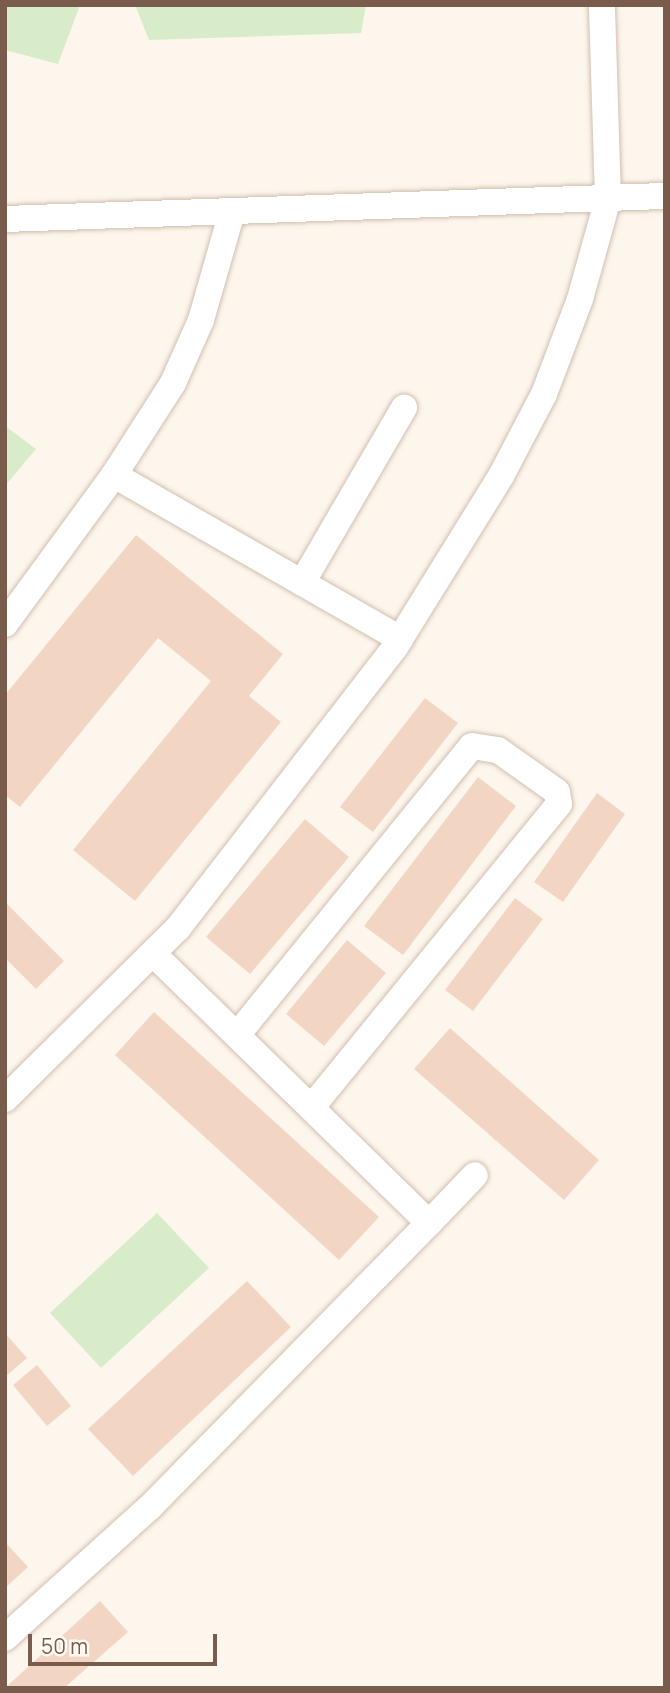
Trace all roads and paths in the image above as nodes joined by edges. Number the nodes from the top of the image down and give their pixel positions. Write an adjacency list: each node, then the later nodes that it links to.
1 (602, 5): 3 (street)
2 (665, 197): 3 (street)
3 (608, 199): 4 (street); 10 (street)
4 (232, 212): 5 (street); 7 (street)
5 (5, 219)
6 (404, 408): 8 (street)
7 (114, 475): 8 (street); 9 (street)
8 (302, 583): 10 (street)
9 (5, 624)
10 (400, 639): 11 (street)
11 (154, 954): 12 (street); 13 (street)
12 (237, 1035): 14 (street); 14 (street)
13 (5, 1099)
14 (311, 1108): 16 (street)
15 (475, 1175): 16 (street)
16 (429, 1223): 17 (street)
17 (5, 1638)

